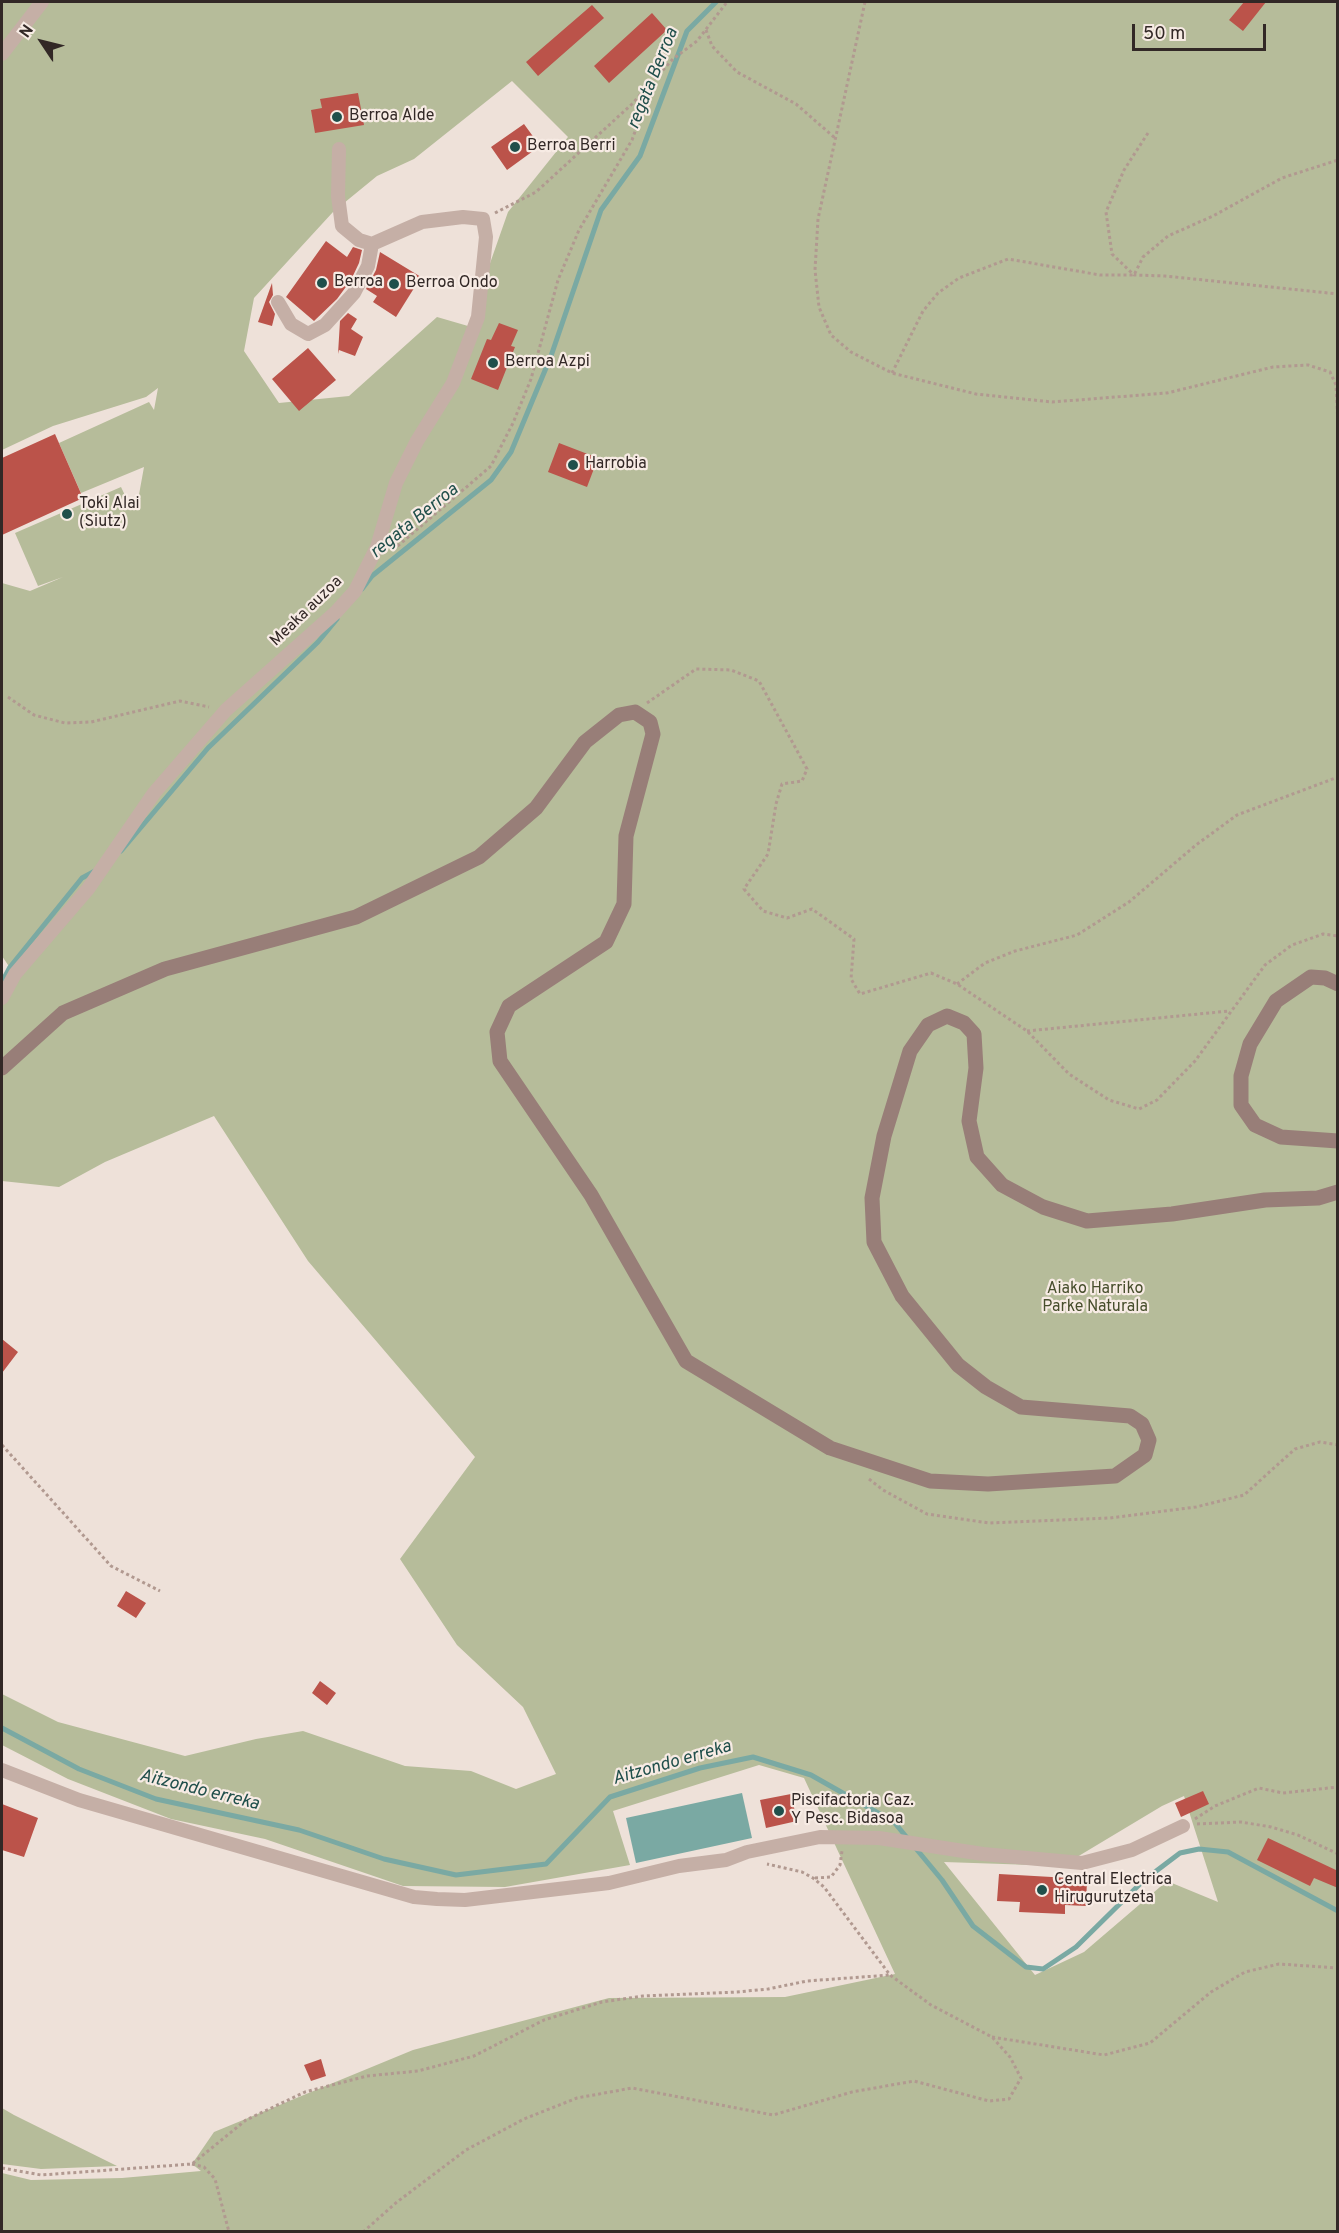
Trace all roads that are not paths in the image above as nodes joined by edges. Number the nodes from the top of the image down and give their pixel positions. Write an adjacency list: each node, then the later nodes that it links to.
1 (42, 2): 2 (street)
2 (2, 54)
3 (339, 149): 4 (street)
4 (372, 244): 5 (street); 7 (street, Meaka auzoa)
5 (278, 302)
6 (1338, 984): 9 (street)
7 (2, 998)
8 (2, 1068): 10 (street)
9 (1338, 1141)
10 (1338, 1192)
11 (2, 1770): 12 (street)
12 (1184, 1826)

